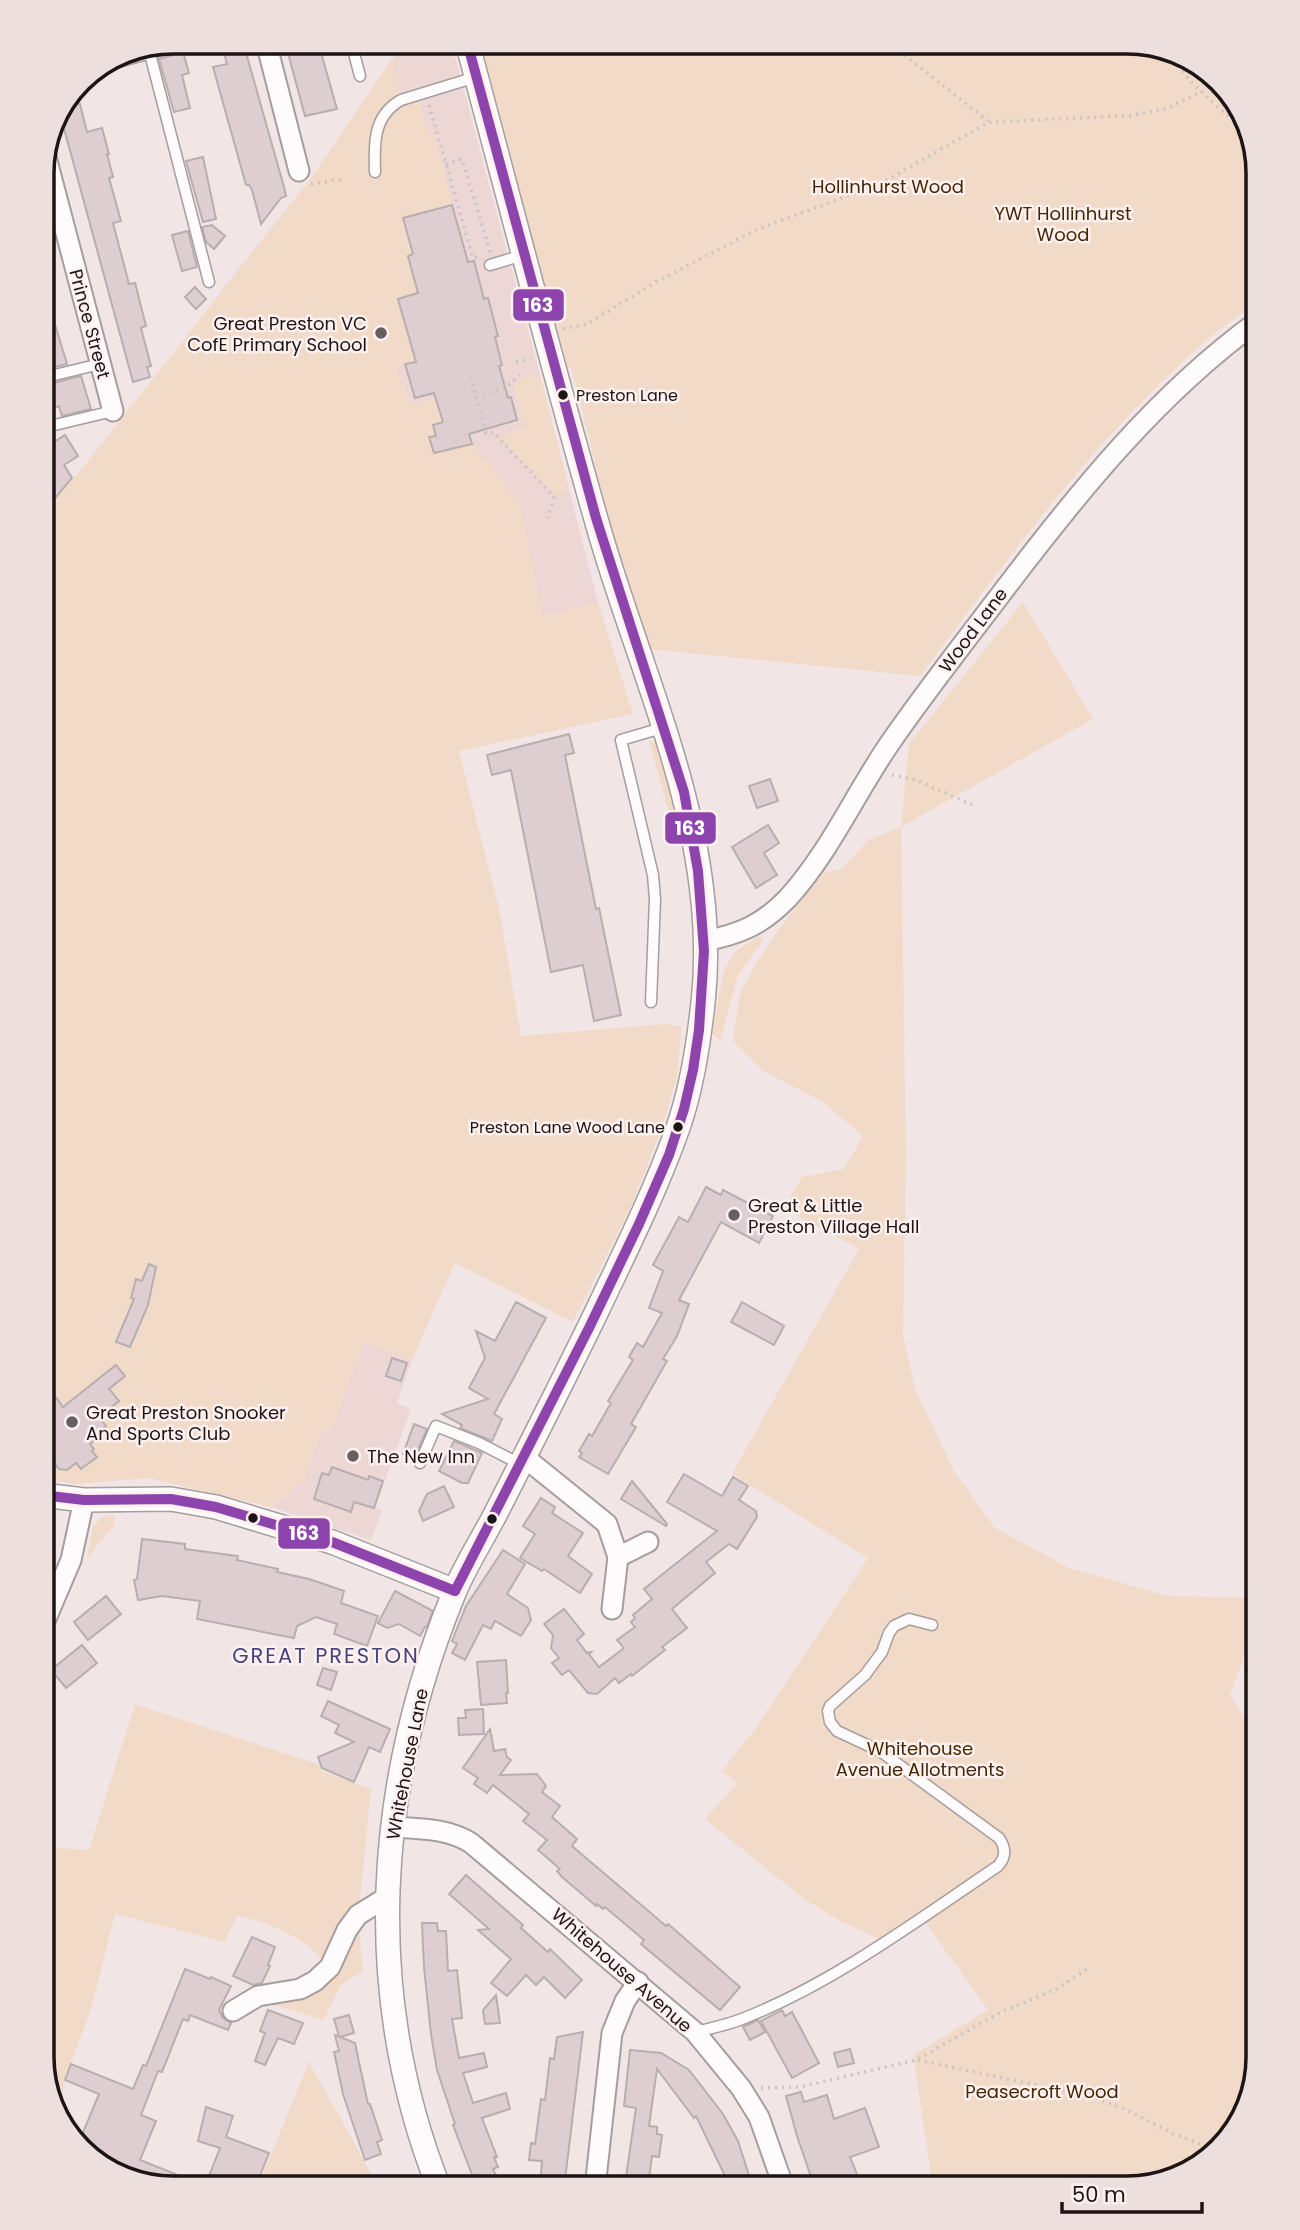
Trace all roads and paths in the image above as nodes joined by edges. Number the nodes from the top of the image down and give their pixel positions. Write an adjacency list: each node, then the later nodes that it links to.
1 (269, 54): 14 (street)
2 (354, 54): 7 (lane)
3 (470, 54): 8 (street)
4 (904, 55): 12 (path)
5 (151, 57): 20 (lane)
6 (1179, 67): 10 (path)
7 (360, 76)
8 (476, 77): 9 (lane); 18 (street)
9 (426, 92): 13 (path); 15 (lane)
10 (1201, 92): 11 (path); 12 (path)
11 (1231, 118)
12 (989, 121): 22 (path)
13 (446, 164): 13 (path)
14 (299, 171): 16 (path)
15 (375, 172)
16 (344, 179)
17 (55, 191): 23 (street, Prince Street)
18 (523, 254): 19 (lane); 22 (street)
19 (490, 265)
20 (209, 282)
21 (1246, 331): 32 (street, Wood Lane)
22 (544, 334): 31 (street)
23 (100, 364): 24 (lane); 28 (street, Prince Street)
24 (55, 375)
25 (520, 375): 27 (path)
26 (471, 377): 27 (path)
27 (476, 397): 30 (path)
28 (113, 411): 29 (lane)
29 (55, 425)
30 (548, 518)
31 (665, 727): 34 (street); 35 (lane)
32 (873, 770): 33 (path); 34 (street, Wood Lane)
33 (972, 805)
34 (705, 941): 36 (street)
35 (651, 1002)
36 (522, 1461): 37 (lane); 41 (street); 42 (street)
37 (420, 1463)
38 (54, 1496): 39 (street)
39 (84, 1500): 42 (street); 43 (street)
40 (648, 1542): 41 (street)
41 (618, 1558): 44 (street)
42 (455, 1591): 46 (street, Whitehouse Lane)
43 (54, 1599)
44 (612, 1609)
45 (932, 1625): 51 (lane)
46 (393, 1827): 47 (street, Whitehouse Lane); 49 (street, Whitehouse Avenue)
47 (387, 1897): 50 (street); 55 (street, Whitehouse Lane)
48 (1090, 1967): 52 (path)
49 (638, 1982): 51 (street, Whitehouse Avenue); 56 (street)
50 (233, 2011)
51 (695, 2032): 53 (street, Whitehouse Avenue)
52 (916, 2060): 53 (path); 54 (path)
53 (741, 2088): 57 (street, Whitehouse Avenue)
54 (1205, 2146)
55 (434, 2175)
56 (595, 2175)
57 (780, 2176)

